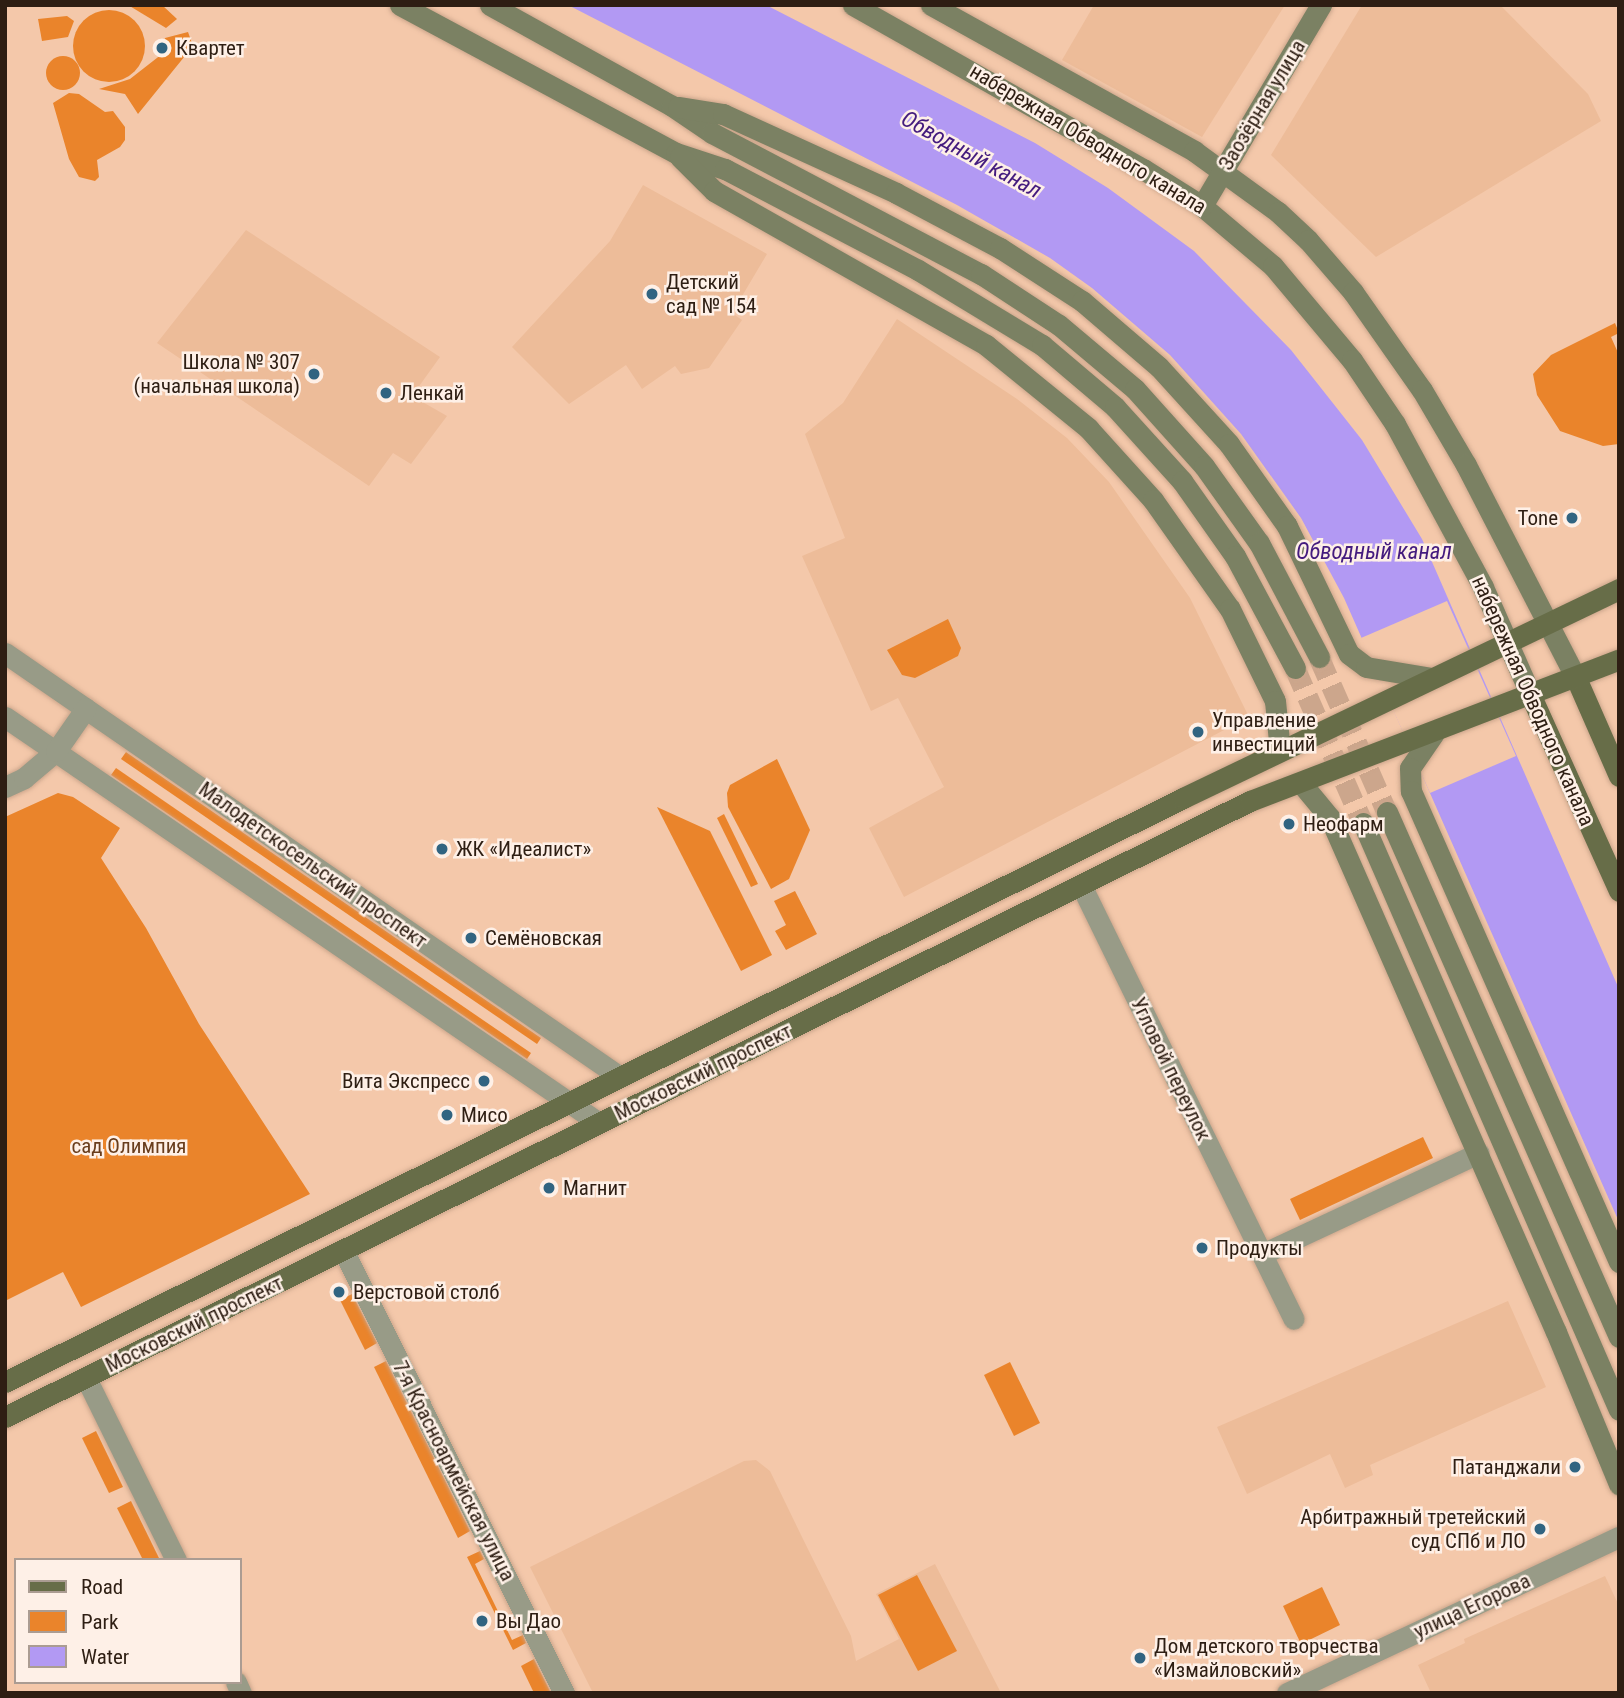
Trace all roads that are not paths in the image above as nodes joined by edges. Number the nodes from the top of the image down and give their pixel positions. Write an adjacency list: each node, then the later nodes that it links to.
1 (400, 5): 7 (main road)
2 (490, 5): 6 (main road)
3 (853, 5): 9 (main road, набережная Обводного канала)
4 (931, 5): 8 (main road, набережная Обводного канала)
5 (1321, 5): 8 (main road, Заозёрная улица)
6 (672, 106): 14 (main road); 17 (main road)
7 (676, 153): 16 (main road); 24 (main road)
8 (1223, 170): 9 (main road, Заозёрная улица); 11 (main road, набережная Обводного канала)
9 (1202, 206): 12 (main road, набережная Обводного канала)
10 (1619, 589): 11 (main road)
11 (1549, 621): 12 (main road); 18 (main road, набережная Обводного канала)
12 (1507, 640): 17 (main road, Московский проспект); 19 (main road, набережная Обводного канала)
13 (5, 653): 20 (street, Малодетскосельский проспект)
14 (1319, 657)
15 (1619, 659): 18 (main road)
16 (1295, 667)
17 (1433, 678): 24 (main road, Московский проспект)
18 (1576, 678): 19 (main road); 25 (main road, набережная Обводного канала)
19 (1531, 696): 22 (main road, Московский проспект); 31 (main road, набережная Обводного канала)
20 (86, 708): 23 (street); 32 (street, Малодетскосельский проспект)
21 (5, 717): 23 (street)
22 (1410, 750): 26 (main road, Московский проспект); 38 (main road)
23 (56, 751): 27 (street); 33 (street)
24 (1280, 751): 32 (main road, Московский проспект)
25 (1619, 776)
26 (1301, 783): 30 (main road, Московский проспект); 35 (main road)
27 (5, 787)
28 (1388, 812): 40 (main road)
29 (1363, 822): 43 (main road)
30 (1081, 885): 34 (main road, Московский проспект); 37 (street, Угловой переулок)
31 (1619, 891)
32 (620, 1077): 33 (main road, Московский проспект)
33 (569, 1102): 34 (street); 42 (main road, Московский проспект)
34 (599, 1123): 36 (main road, Московский проспект)
35 (1479, 1153): 37 (street); 45 (main road)
36 (343, 1250): 41 (main road, Московский проспект); 48 (street, 7-я Красноармейская улица)
37 (1262, 1254): 39 (street, Угловой переулок)
38 (1619, 1262)
39 (1294, 1319)
40 (1619, 1337)
41 (86, 1378): 44 (main road, Московский проспект); 47 (street)
42 (5, 1382)
43 (1619, 1410)
44 (5, 1417)
45 (1619, 1485)
46 (1619, 1537): 49 (street, улица Егорова)
47 (175, 1558)
48 (564, 1693)
49 (1287, 1693)

